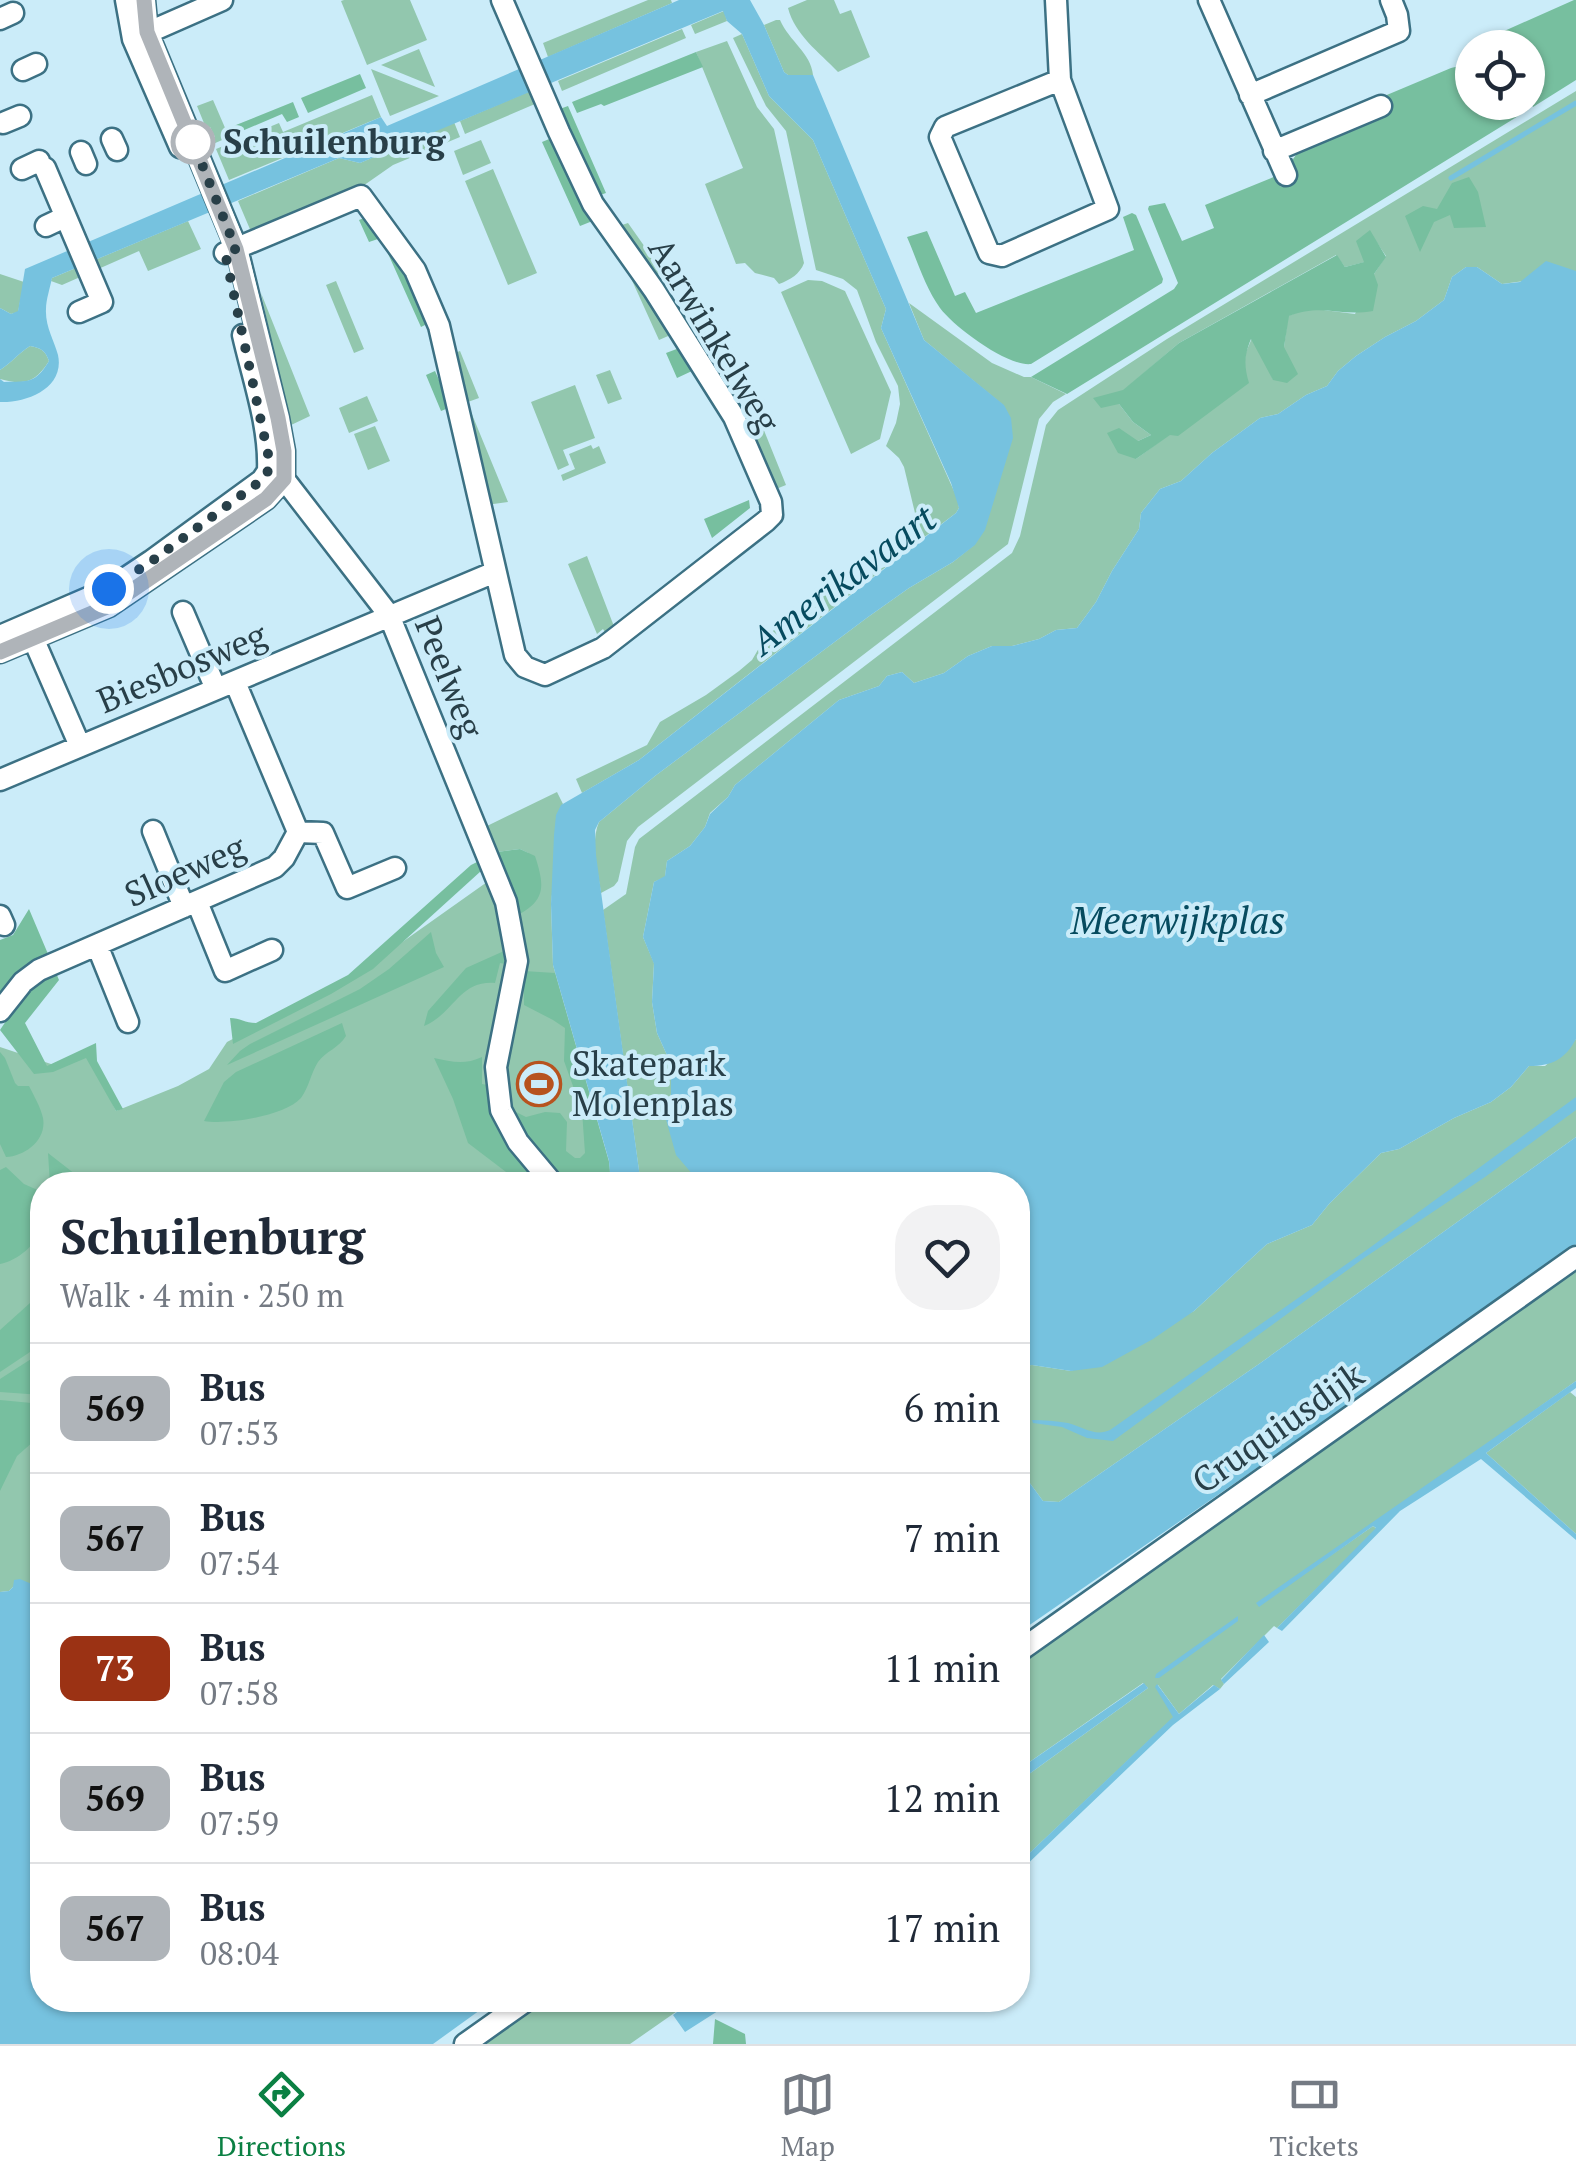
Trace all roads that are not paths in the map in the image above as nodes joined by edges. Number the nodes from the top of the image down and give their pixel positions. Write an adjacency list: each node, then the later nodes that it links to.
1 (126, 0): 8 (street)
2 (144, 0): 8 (street)
3 (222, 0): 8 (street)
4 (502, 0): 18 (street, Aarwinkelweg)
5 (1056, 0): 9 (street)
6 (1209, 0): 10 (street)
7 (1391, 0): 10 (street)
8 (140, 36): 15 (street)
9 (1060, 80): 9 (street)
10 (1250, 95): 12 (street)
11 (1380, 106): 12 (street)
12 (1274, 151): 14 (street)
13 (35, 166): 16 (street)
14 (1286, 175)
15 (231, 251): 17 (street); 18 (street, Aarwinkelweg)
16 (80, 312)
17 (276, 475): 20 (street, Peelweg); 21 (street)
18 (494, 572): 20 (street)
19 (183, 612): 24 (street)
20 (389, 615): 24 (street, Biesbosweg); 35 (street, Peelweg)
21 (30, 632): 22 (street); 23 (street); 25 (street)
22 (0, 636)
23 (0, 652)
24 (226, 686): 25 (street, Biesbosweg); 28 (street)
25 (80, 746): 26 (street, Biesbosweg)
26 (0, 780)
27 (153, 830): 30 (street)
28 (298, 832): 29 (street); 30 (street, Sloeweg)
29 (395, 868)
30 (191, 904): 31 (street, Sloeweg); 32 (street)
31 (97, 945): 33 (street, Sloeweg); 34 (street)
32 (272, 950)
33 (0, 1011)
34 (128, 1022)
35 (543, 1172)
36 (1576, 1257): 37 (street, Cruquiusdijk)
37 (1030, 1644)
38 (510, 2012): 39 (street)
39 (465, 2044)

